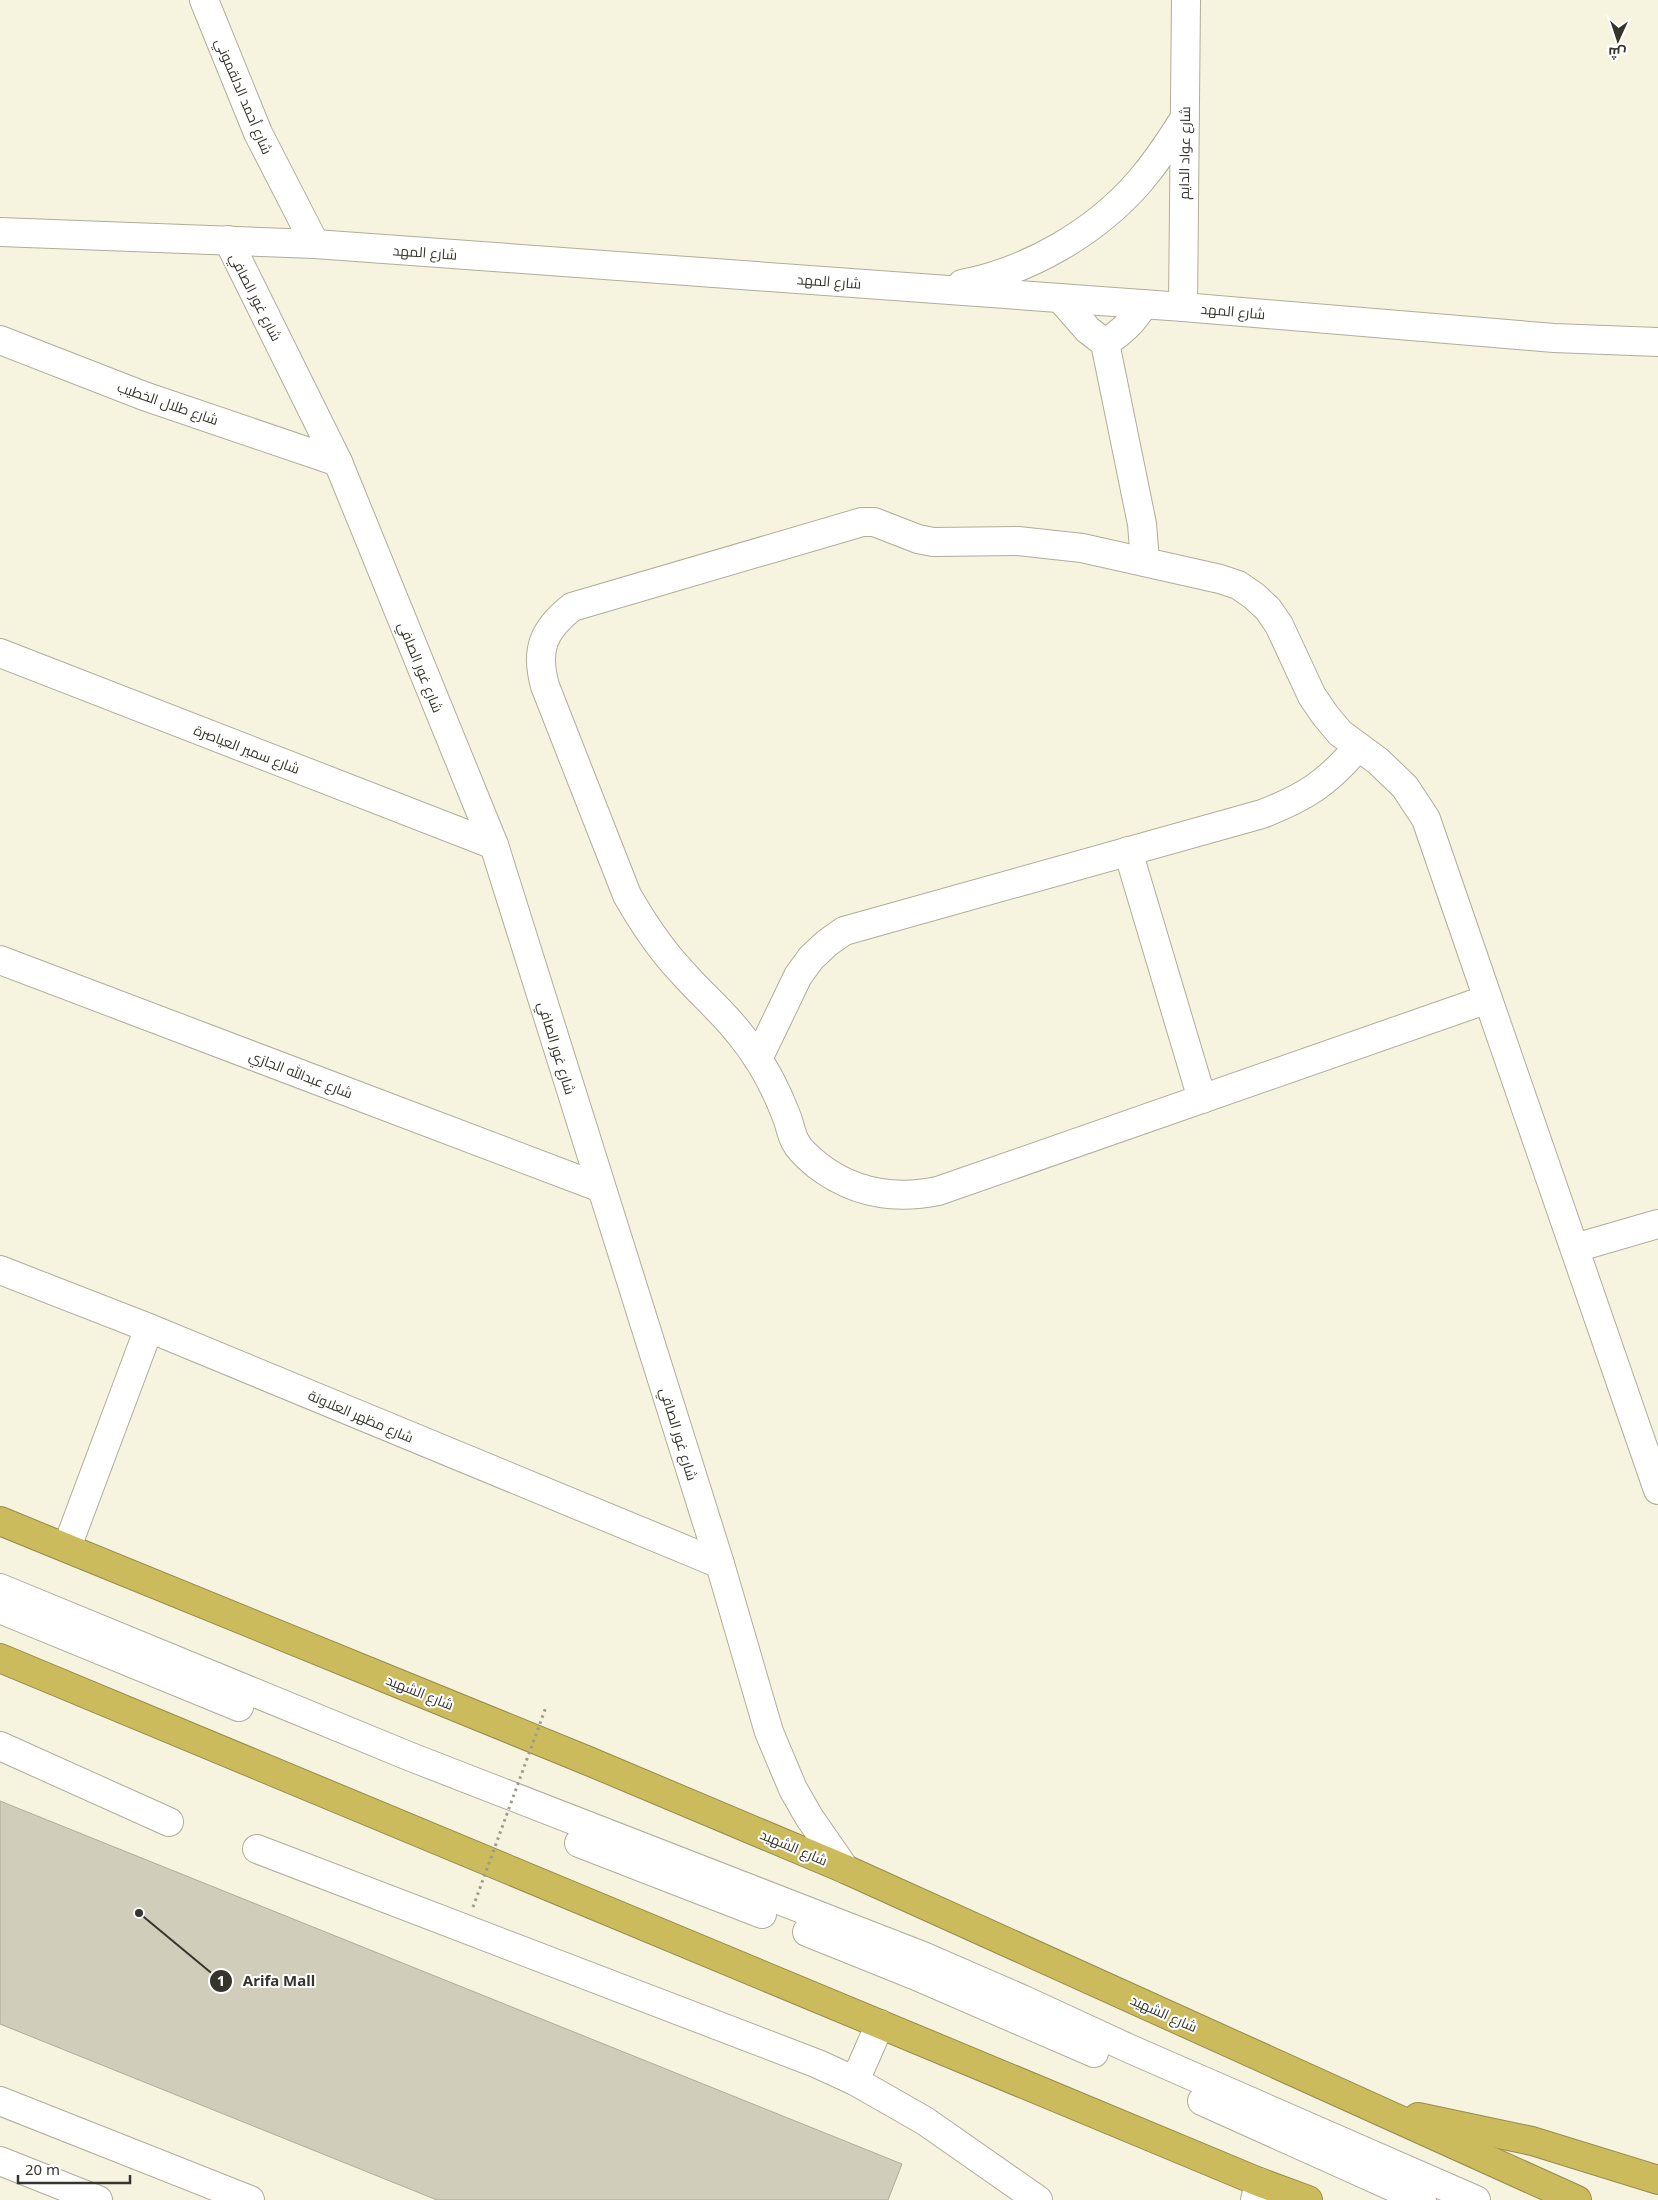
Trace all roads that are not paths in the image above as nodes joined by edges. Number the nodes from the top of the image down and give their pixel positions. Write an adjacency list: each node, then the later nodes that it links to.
1 (204, 0): 6 (street, شارع أحمد الدلقموني)
2 (1186, 0): 3 (street, شارع عواد الدايم)
3 (1184, 118): 7 (street); 10 (street, شارع عواد الدايم)
4 (0, 232): 5 (street, شارع المهد)
5 (228, 240): 6 (street, شارع المهد); 14 (street, شارع غور الصافي)
6 (315, 244): 7 (street, شارع المهد)
7 (938, 289): 8 (street, شارع المهد)
8 (1060, 298): 9 (street, شارع المهد); 13 (street)
9 (1144, 304): 10 (street, شارع المهد); 13 (street)
10 (1182, 307): 12 (street, شارع المهد)
11 (0, 340): 14 (street, شارع طلال الخطيب)
12 (1658, 342)
13 (1105, 343): 15 (street)
14 (338, 462): 18 (street, شارع غور الصافي)
15 (1145, 561): 17 (street); 22 (street)
16 (0, 653): 18 (street, شارع سمير العياصرة)
17 (1357, 748): 19 (street); 21 (street)
18 (494, 845): 24 (street, شارع غور الصافي)
19 (1128, 851): 22 (street); 23 (street)
20 (0, 960): 24 (street, شارع عبدالله الجازي)
21 (1488, 999): 23 (street); 26 (street)
22 (758, 1059): 23 (street)
23 (1202, 1099)
24 (601, 1188): 32 (street, شارع غور الصافي)
25 (1658, 1224): 26 (street)
26 (1575, 1248): 29 (street)
27 (0, 1270): 28 (street, شارع مظهر العلاونة)
28 (149, 1328): 31 (street); 32 (street, شارع مظهر العلاونة)
29 (1658, 1490)
30 (0, 1521): 31 (highway, شارع الشهيد)
31 (67, 1547): 39 (highway, شارع الشهيد)
32 (720, 1564): 39 (street, شارع غور الصافي)
33 (0, 1588): 53 (street)
34 (0, 1609): 52 (street)
35 (0, 1658): 40 (highway)
36 (0, 1746): 37 (street)
37 (169, 1822)
38 (258, 1849): 41 (street)
39 (845, 1869): 43 (highway, شارع الشهيد)
40 (880, 2024): 41 (street); 46 (highway)
41 (855, 2081): 50 (street)
42 (0, 2101): 47 (street)
43 (1378, 2110): 45 (highway); 54 (highway, شارع الشهيد)
44 (0, 2161): 48 (street)
45 (1658, 2180)
46 (1257, 2191): 51 (highway)
47 (217, 2194): 49 (street)
48 (98, 2200)
49 (250, 2200)
50 (1038, 2200)
51 (1308, 2200)
52 (1422, 2200)
53 (1476, 2200)
54 (1577, 2200)

